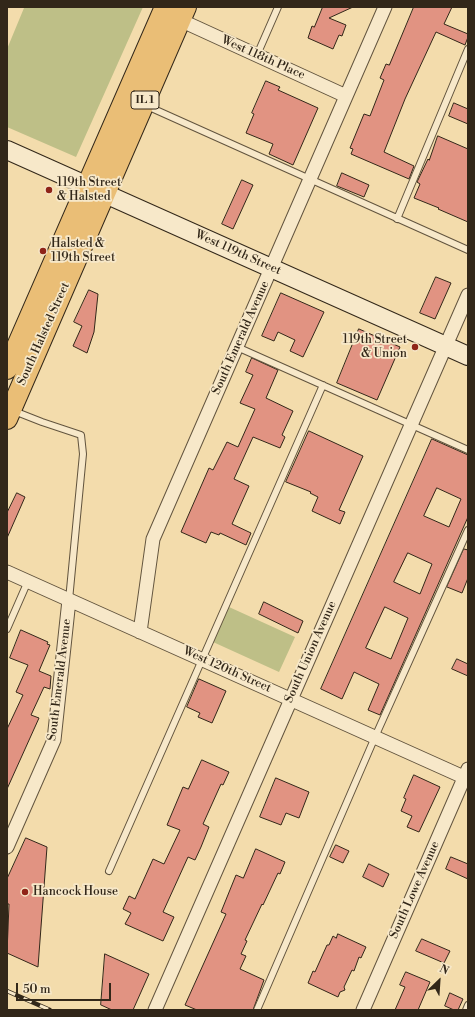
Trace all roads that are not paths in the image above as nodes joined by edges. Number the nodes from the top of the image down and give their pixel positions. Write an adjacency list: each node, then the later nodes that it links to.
1 (165, 7): 11 (main road, South Halsted Street / IL 1)
2 (278, 7): 6 (lane)
3 (385, 7): 7 (street, South Emerald Avenue)
4 (183, 14): 6 (street, West 118th Place); 8 (main road, South Halsted Street / IL 1)
5 (468, 49): 13 (lane)
6 (257, 55): 7 (street, West 118th Place)
7 (346, 96): 10 (street, South Emerald Avenue)
8 (144, 104): 10 (lane); 12 (main road, South Halsted Street / IL 1)
9 (7, 150): 11 (street, West 119th Street)
10 (310, 180): 13 (lane); 15 (street, South Emerald Avenue)
11 (87, 185): 12 (street, West 119th Street); 20 (main road, South Halsted Street / IL 1)
12 (105, 193): 15 (street, West 119th Street); 22 (main road, South Halsted Street / IL 1)
13 (397, 219): 14 (lane)
14 (468, 250)
15 (271, 268): 17 (street, West 119th Street); 18 (street, South Emerald Avenue)
16 (468, 295): 17 (street, South Union Avenue)
17 (446, 346): 19 (street, West 119th Street); 23 (street, South Union Avenue)
18 (237, 347): 21 (lane); 30 (street, South Emerald Avenue)
19 (468, 356)
20 (7, 368)
21 (323, 385): 23 (lane); 31 (lane)
22 (9, 414): 28 (lane)
23 (411, 424): 24 (lane); 32 (street, South Union Avenue)
24 (468, 450)
25 (468, 530): 33 (lane)
26 (7, 572): 27 (street, West 120th Street)
27 (28, 581): 28 (street, West 120th Street); 29 (lane)
28 (70, 600): 30 (street, West 120th Street); 35 (street, South Emerald Avenue)
29 (7, 629)
30 (140, 632): 31 (street, West 120th Street)
31 (202, 659): 32 (street, West 120th Street); 36 (lane)
32 (290, 699): 33 (street, West 120th Street); 38 (street, South Union Avenue)
33 (375, 737): 34 (street, West 120th Street); 39 (lane)
34 (467, 775): 40 (street, South Lowe Avenue)
35 (7, 847)
36 (109, 871)
37 (468, 1005): 41 (lane)
38 (155, 1010)
39 (257, 1010)
40 (363, 1010)
41 (466, 1010)

